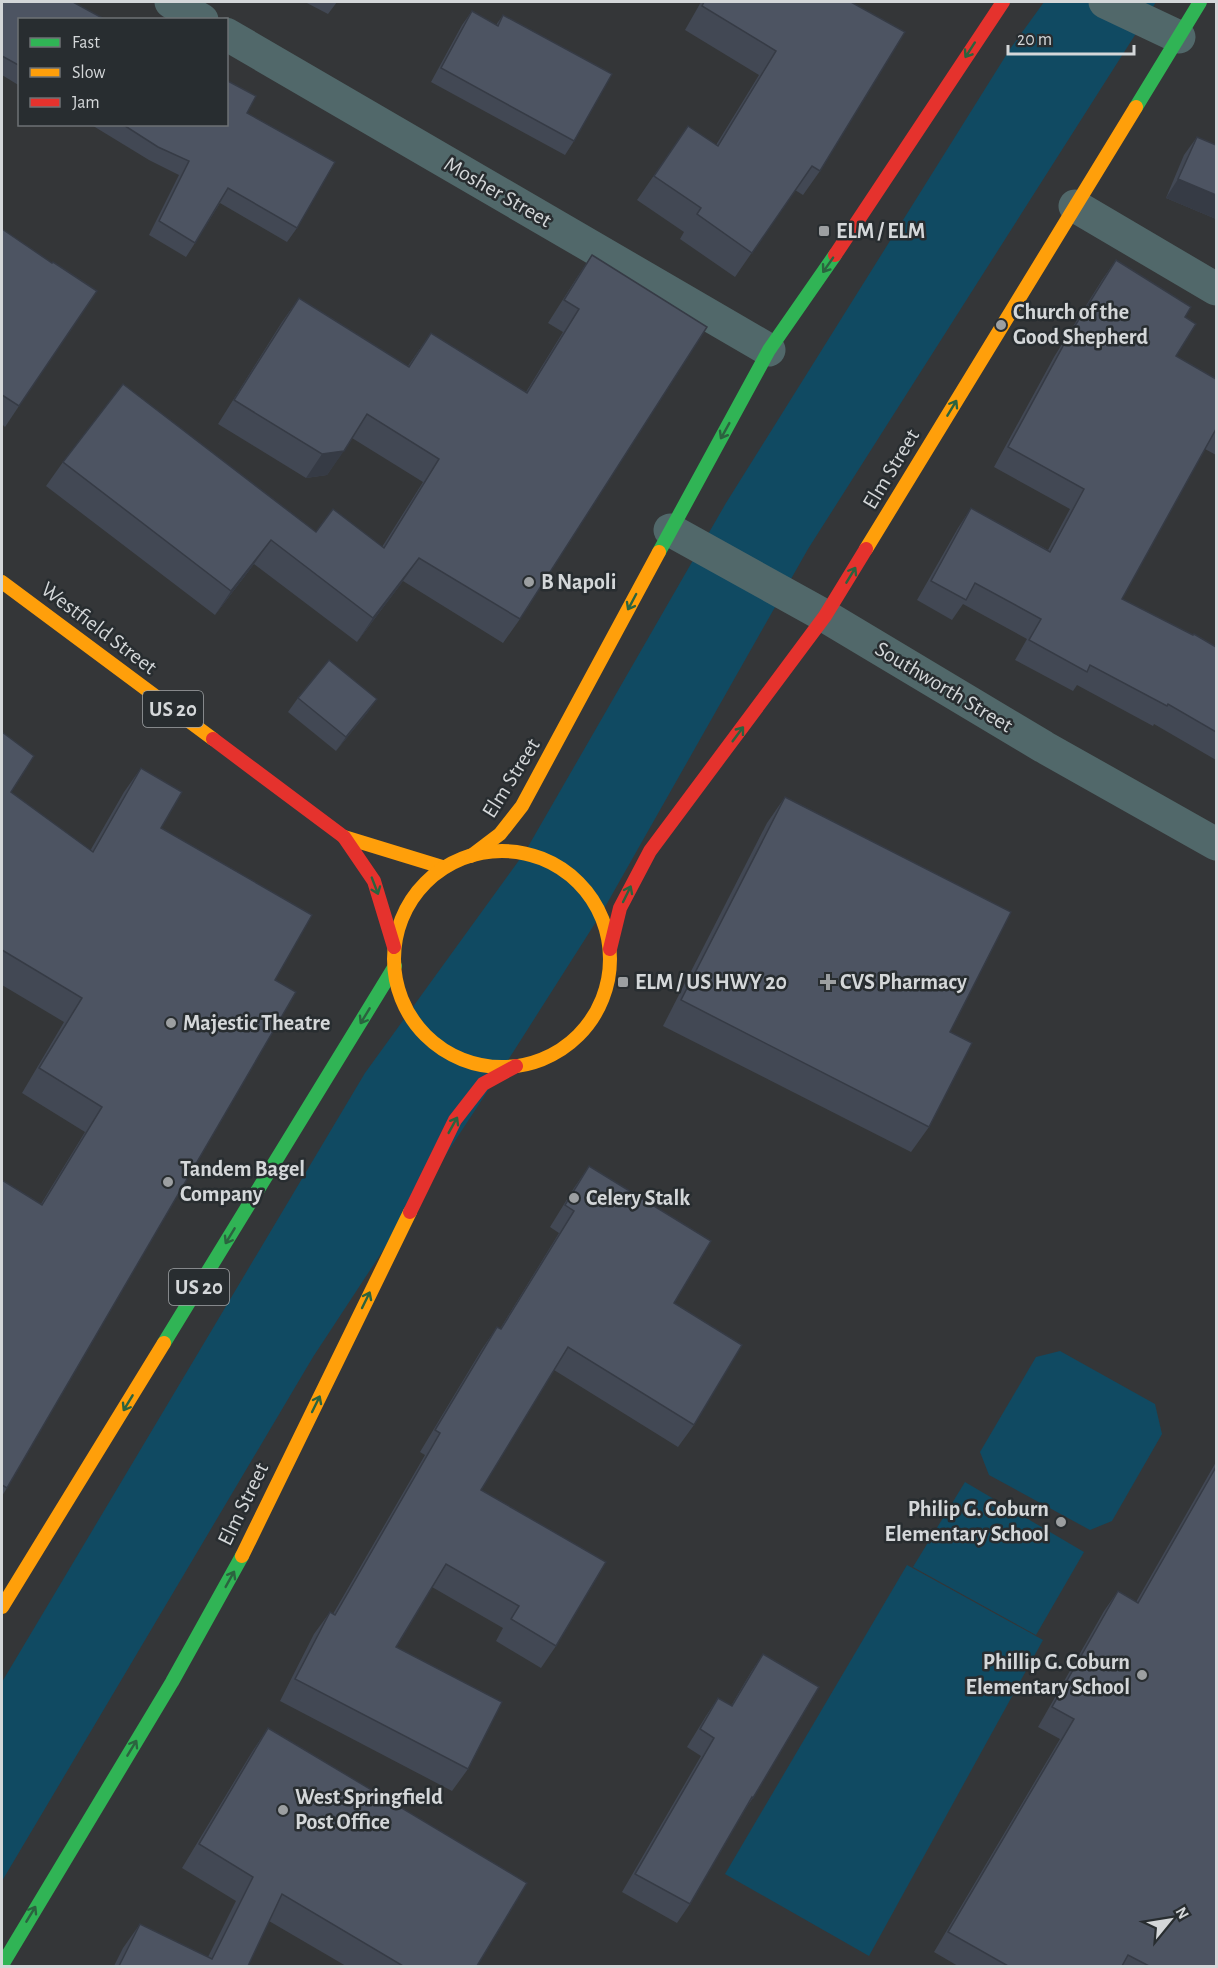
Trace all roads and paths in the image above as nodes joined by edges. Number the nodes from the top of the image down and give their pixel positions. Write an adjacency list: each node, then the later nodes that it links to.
1 (171, 2): 5 (street)
2 (1003, 2): 10 (main road, Elm Street, one-way to 10)
3 (1105, 2): 7 (street)
4 (1200, 2): 7 (main road, Elm Street)
5 (199, 18)
6 (228, 35): 10 (street, Mosher Street)
7 (1179, 37): 8 (main road, Elm Street)
8 (1075, 206): 9 (street); 13 (main road, Elm Street, one-way to 8)
9 (1216, 289)
10 (769, 350): 11 (main road, Elm Street, one-way to 11)
11 (670, 530): 13 (street, Southworth Street); 16 (main road, Elm Street, one-way to 16)
12 (2, 582): 14 (main road, Westfield Street / US 20)
13 (825, 616): 15 (street, Southworth Street); 19 (main road, Elm Street, one-way to 13)
14 (344, 837): 17 (main road, Westfield Street / US 20); 18 (main road, Westfield Street / US 20, one-way to 18)
15 (1216, 844)
16 (471, 856): 17 (main road); 19 (main road)
17 (442, 867): 18 (main road)
18 (394, 947): 20 (main road, US 20)
19 (610, 949): 21 (main road)
20 (395, 966): 21 (main road); 22 (main road, US 20, one-way to 22)
21 (516, 1066): 23 (main road, Elm Street, one-way to 21)
22 (6, 1590)
23 (2, 1965)

